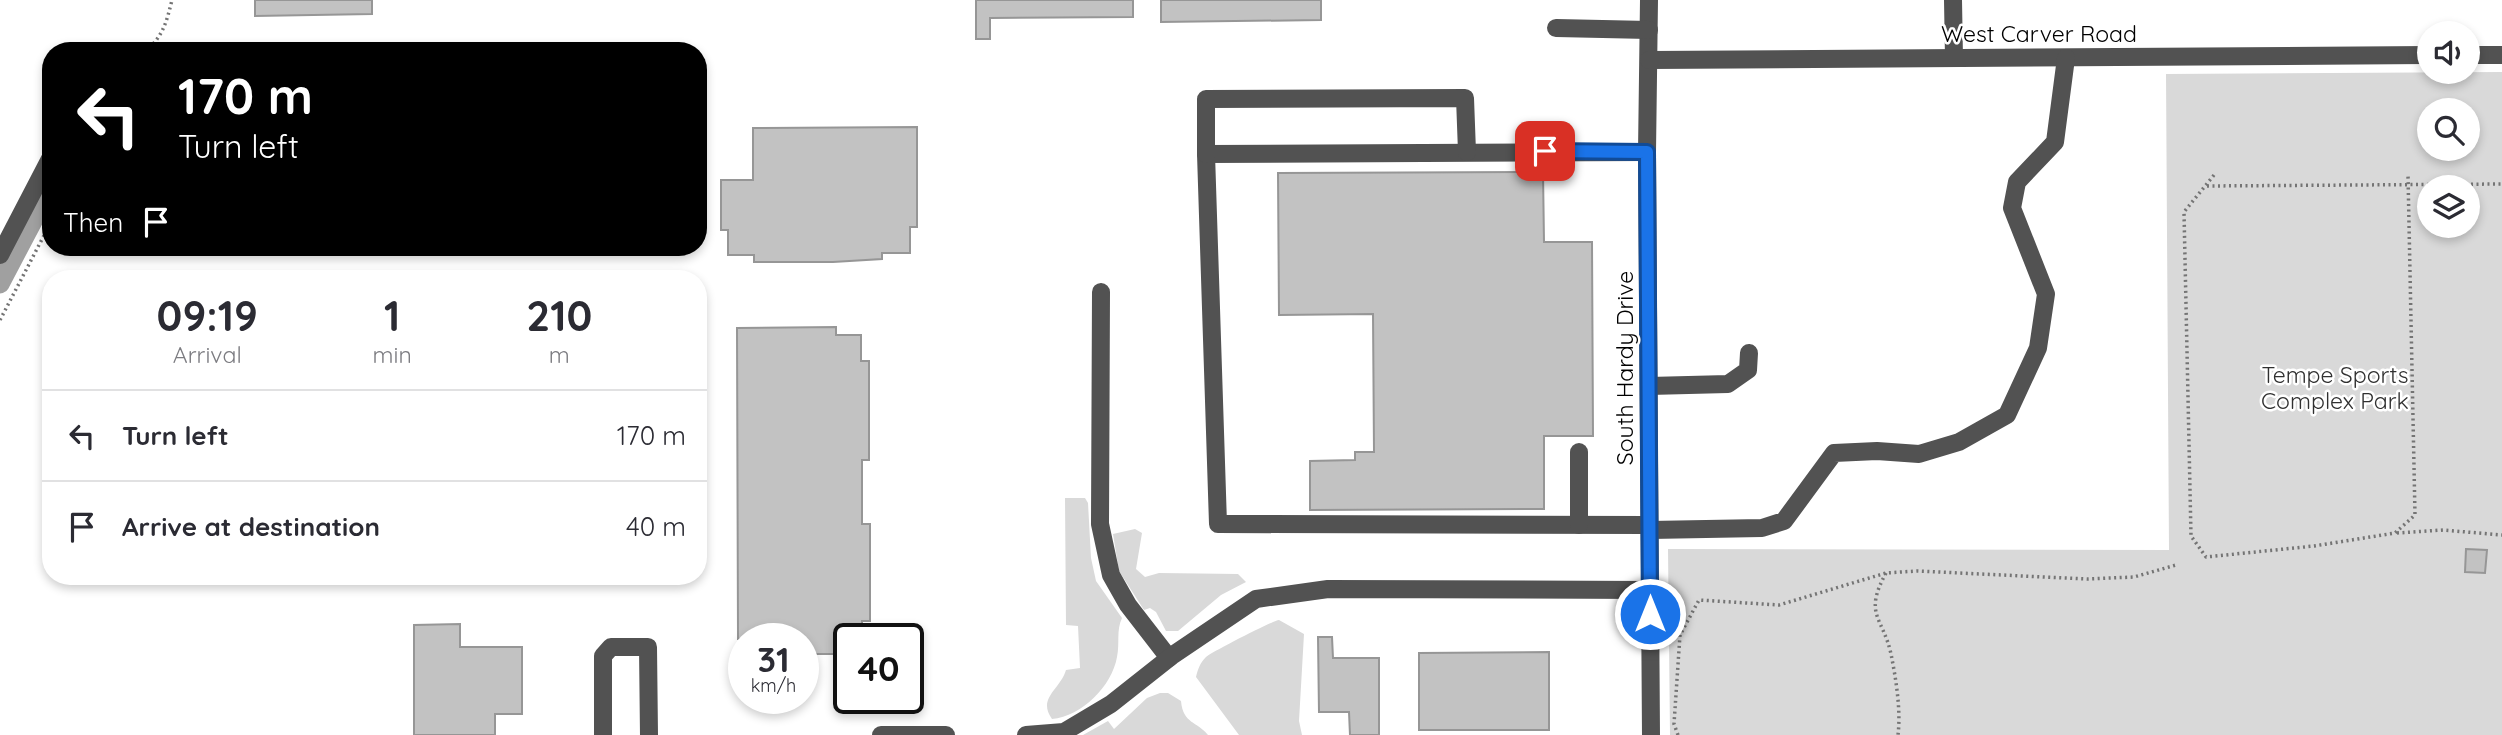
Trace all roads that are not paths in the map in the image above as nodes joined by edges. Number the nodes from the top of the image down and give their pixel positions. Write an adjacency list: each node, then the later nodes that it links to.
1 (1649, 0): 4 (street, South Hardy Drive)
2 (1953, 0): 8 (street)
3 (1556, 28): 4 (street)
4 (1649, 30): 10 (street, South Hardy Drive)
5 (2417, 55): 9 (street, West Carver Road)
6 (2480, 55): 7 (street)
7 (2502, 55)
8 (1954, 58): 9 (street, West Carver Road); 10 (street, West Carver Road)
9 (2066, 58): 21 (street)
10 (1649, 60): 12 (street, South Hardy Drive)
11 (1467, 152): 12 (street); 13 (street); 13 (street)
12 (1647, 152): 18 (street, South Hardy Drive)
13 (1206, 154): 20 (street)
14 (42, 174): 15 (street)
15 (0, 255)
16 (1101, 292): 23 (street)
17 (1749, 352): 18 (street)
18 (1649, 386): 21 (street, South Hardy Drive)
19 (1579, 452): 20 (street)
20 (1579, 525): 21 (street)
21 (1650, 528): 22 (street, South Hardy Drive)
22 (1650, 590): 23 (street); 30 (street, South Hardy Drive)
23 (1169, 658): 29 (street)
24 (603, 735): 25 (street)
25 (649, 735)
26 (881, 735): 27 (street)
27 (946, 735)
28 (1026, 735): 29 (street)
29 (1037, 735)
30 (1651, 735)

